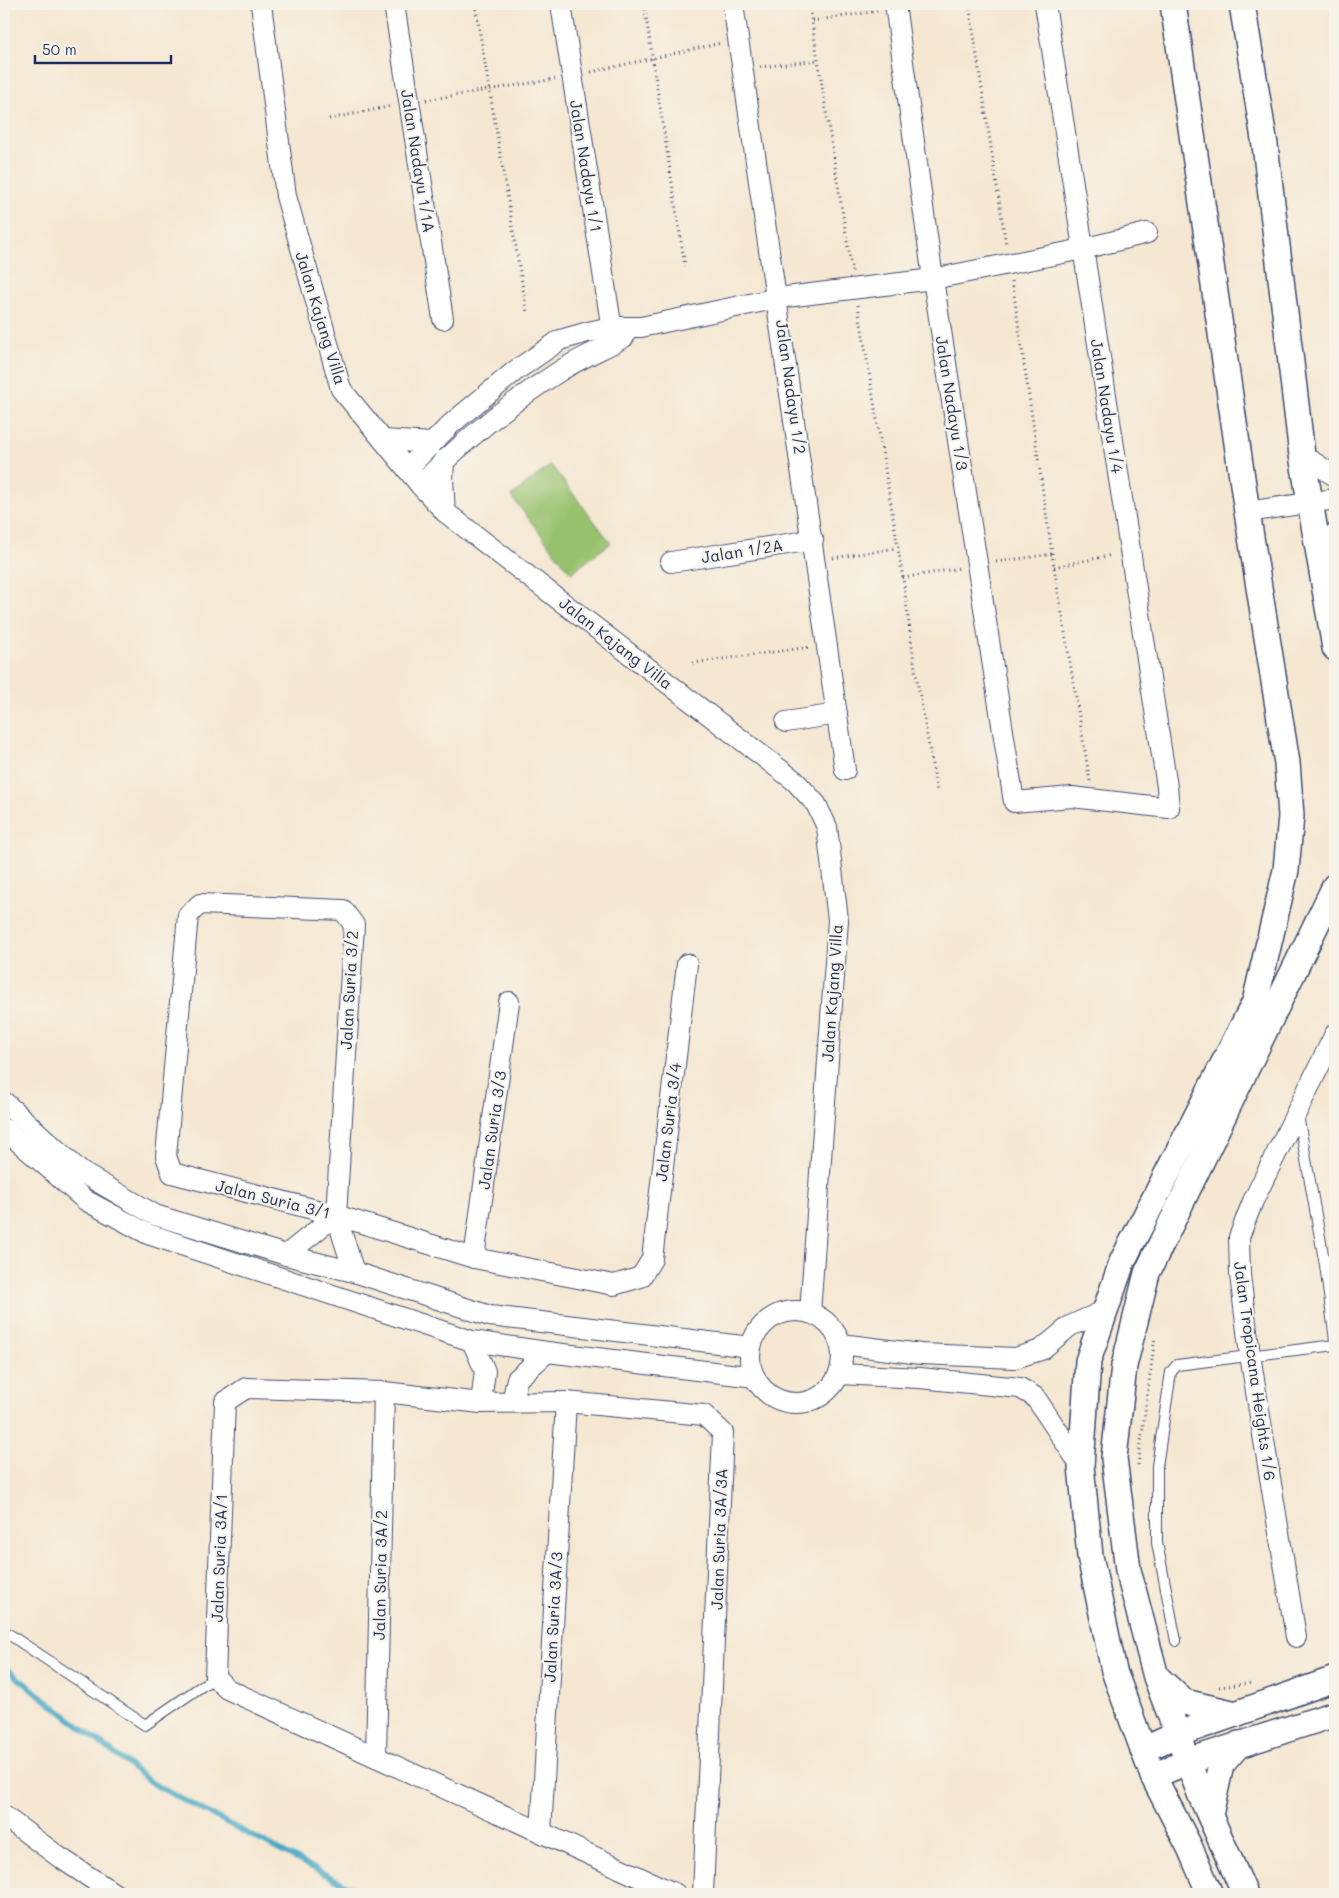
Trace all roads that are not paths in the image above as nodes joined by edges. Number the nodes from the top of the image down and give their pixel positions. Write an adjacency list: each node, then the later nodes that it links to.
1 (261, 4): 19 (street, Jalan Kajang Villa)
2 (394, 4): 13 (street, Jalan Nadayu 1/1A)
3 (562, 4): 14 (street, Jalan Nadayu 1/1)
4 (733, 4): 12 (street, Jalan Nadayu 1/2)
5 (1045, 4): 10 (street, Jalan Nadayu 1/4)
6 (1173, 4): 29 (street)
7 (1242, 4): 21 (street)
8 (895, 6): 11 (street, Jalan Nadayu 1/3)
9 (1147, 233): 10 (street)
10 (1083, 249): 11 (street); 38 (street, Jalan Nadayu 1/4)
11 (933, 279): 12 (street); 38 (street, Jalan Nadayu 1/3)
12 (778, 298): 14 (street); 31 (street, Jalan Nadayu 1/2)
13 (443, 319)
14 (612, 335): 15 (street); 16 (street)
15 (514, 371): 16 (street); 17 (street)
16 (529, 392): 18 (street)
17 (475, 403): 18 (street); 20 (street)
18 (490, 422): 22 (street)
19 (383, 440): 20 (street); 23 (street, Jalan Kajang Villa)
20 (432, 443): 23 (street)
21 (1302, 455): 24 (street); 27 (street)
22 (444, 460): 25 (street); 28 (street)
23 (407, 469): 25 (street, Jalan Kajang Villa)
24 (1335, 476)
25 (420, 485): 28 (street, Jalan Kajang Villa)
26 (1335, 499): 27 (street)
27 (1309, 503): 29 (street); 32 (street)
28 (446, 512): 53 (street, Jalan Kajang Villa)
29 (1246, 512): 52 (street)
30 (1335, 533): 32 (street)
31 (813, 540): 33 (street, Jalan 1/2A); 35 (street, Jalan Nadayu 1/2)
32 (1320, 554): 34 (street)
33 (671, 562)
34 (1335, 648)
35 (837, 714): 36 (street); 37 (street, Jalan Nadayu 1/2)
36 (786, 722)
37 (845, 770)
38 (1092, 798)
39 (1335, 886): 72 (street)
40 (200, 904): 47 (street, Jalan Suria 3/1); 47 (street, Jalan Suria 3/2)
41 (687, 964): 51 (street, Jalan Suria 3/4)
42 (509, 1002): 49 (street, Jalan Suria 3/3)
43 (1335, 1034): 45 (street, Jalan Tropicana Heights 1/6)
44 (4, 1102): 48 (street)
45 (1297, 1112): 54 (lane); 60 (street, Jalan Tropicana Heights 1/6)
46 (4, 1129): 55 (street)
47 (336, 1215): 48 (street); 49 (street, Jalan Suria 3/1); 50 (street, Jalan Suria 3/2)
48 (286, 1254): 50 (street)
49 (474, 1258): 51 (street, Jalan Suria 3/1)
50 (354, 1272): 58 (street)
51 (641, 1277)
52 (1106, 1310): 56 (street); 67 (street)
53 (810, 1313): 56 (street); 58 (street)
54 (1335, 1340)
55 (472, 1341): 59 (street); 64 (street)
56 (840, 1344): 61 (street)
57 (1335, 1345): 60 (lane)
58 (751, 1347): 62 (street)
59 (548, 1352): 62 (street); 65 (street)
60 (1250, 1355): 69 (street, Jalan Tropicana Heights 1/6); 70 (lane)
61 (839, 1374): 62 (street); 67 (street)
62 (754, 1378)
63 (384, 1392): 64 (street, Jalan Suria 3A/1); 71 (street, Jalan Suria 3A/1); 79 (street, Jalan Suria 3A/2)
64 (481, 1402): 65 (street, Jalan Suria 3A/3A)
65 (512, 1402): 66 (street, Jalan Suria 3A/3A)
66 (566, 1402): 84 (street, Jalan Suria 3A/3); 87 (street, Jalan Suria 3A/3A)
67 (1081, 1466): 78 (street)
68 (4, 1631): 71 (lane)
69 (1296, 1637)
70 (1176, 1641)
71 (215, 1677): 79 (street)
72 (1156, 1677): 74 (street); 76 (street)
73 (1335, 1679): 74 (street)
74 (1236, 1714): 76 (street)
75 (1335, 1714): 77 (street)
76 (1178, 1734): 78 (street); 80 (street)
77 (1239, 1744): 80 (street); 82 (street)
78 (1143, 1750): 81 (street)
79 (376, 1757): 84 (street)
80 (1188, 1761): 81 (street); 82 (street)
81 (1153, 1776): 88 (street)
82 (1210, 1814): 89 (street)
83 (4, 1816): 85 (street)
84 (541, 1832): 86 (street)
85 (115, 1894)
86 (676, 1894)
87 (703, 1894)
88 (1210, 1894)
89 (1245, 1894)

